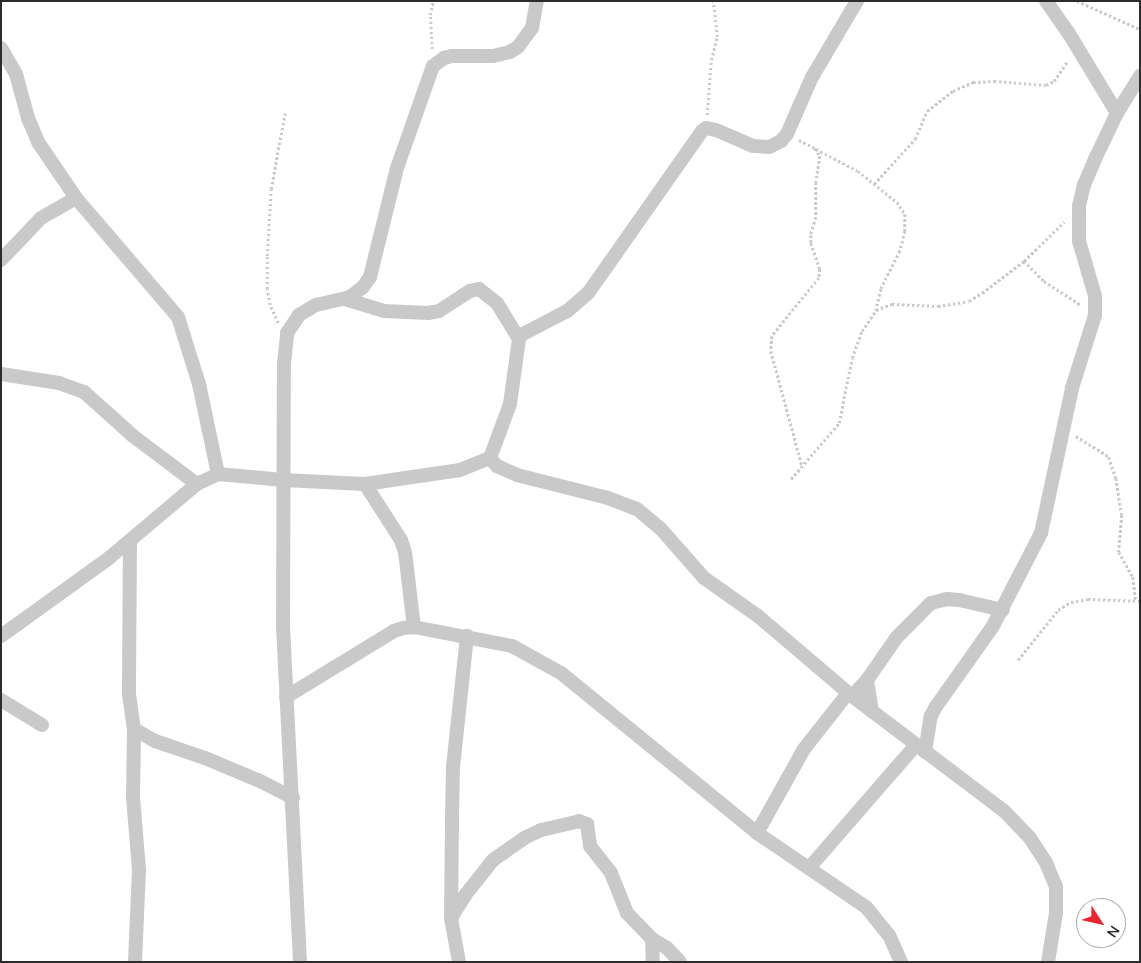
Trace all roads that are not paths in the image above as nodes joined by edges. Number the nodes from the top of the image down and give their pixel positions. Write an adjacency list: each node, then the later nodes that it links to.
1 (537, 1): 9 (street)
2 (857, 1): 10 (street)
3 (1046, 1): 6 (street)
4 (1, 48): 7 (street)
5 (1140, 76): 6 (street)
6 (1117, 112): 18 (street)
7 (76, 198): 8 (street); 13 (street)
8 (1, 260)
9 (345, 299): 10 (street); 14 (street)
10 (518, 339): 12 (street)
11 (1, 374): 15 (street)
12 (490, 458): 16 (street); 23 (street)
13 (218, 474): 14 (street); 15 (street)
14 (283, 480): 16 (street); 24 (street)
15 (197, 484): 17 (street)
16 (365, 484): 19 (street)
17 (130, 541): 20 (street); 28 (street)
18 (1002, 610): 22 (street); 29 (street)
19 (414, 627): 21 (street); 24 (street)
20 (1, 636)
21 (468, 636): 31 (street); 33 (street)
22 (866, 680): 23 (street); 26 (street)
23 (850, 694): 26 (street); 31 (street)
24 (286, 697): 30 (street)
25 (1, 700): 27 (street)
26 (872, 712): 29 (street)
27 (42, 725)
28 (134, 729): 30 (street); 35 (street)
29 (921, 748): 32 (street); 41 (street)
30 (293, 798): 36 (street)
31 (757, 833): 32 (street)
32 (809, 868): 40 (street)
33 (451, 918): 34 (street); 37 (street)
34 (652, 939): 38 (street); 39 (street)
35 (135, 962)
36 (300, 962)
37 (459, 962)
38 (652, 962)
39 (680, 962)
40 (901, 962)
41 (1048, 962)

